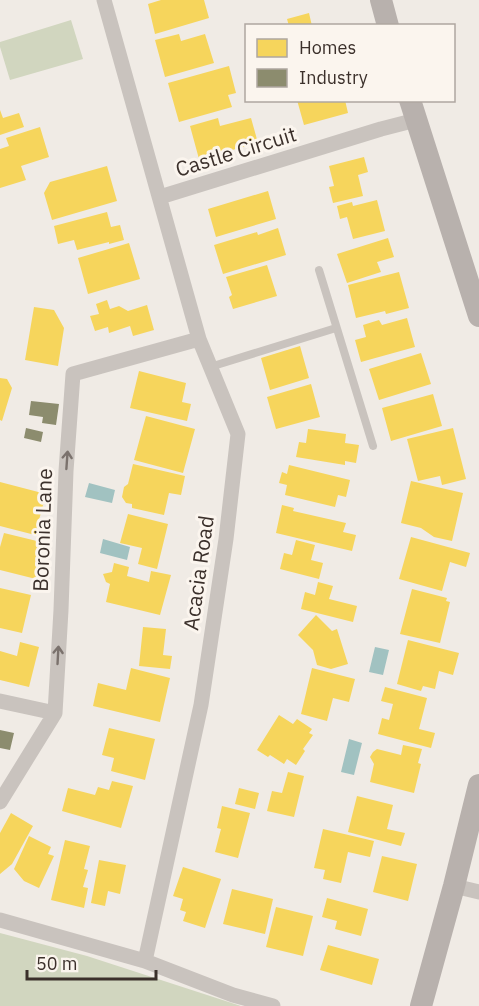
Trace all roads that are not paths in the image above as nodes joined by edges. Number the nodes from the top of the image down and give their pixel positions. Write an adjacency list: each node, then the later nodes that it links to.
1 (104, 0): 5 (street, Castle Circuit)
2 (381, 0): 3 (main road)
3 (387, 24)
4 (413, 110): 5 (street, Castle Circuit); 7 (main road)
5 (160, 197): 9 (street, Acacia Road)
6 (319, 270): 8 (lane)
7 (479, 316)
8 (336, 328): 10 (lane); 11 (lane)
9 (199, 339): 10 (street, Acacia Road); 13 (street, Boronia Lane, one-way to 9)
10 (210, 367): 19 (street, Acacia Road)
11 (373, 446)
12 (0, 701): 13 (street)
13 (55, 713): 15 (street, Boronia Lane)
14 (479, 785): 16 (main road)
15 (0, 802)
16 (454, 886): 17 (street); 21 (main road)
17 (479, 892)
18 (0, 920): 19 (street)
19 (146, 961): 20 (street)
20 (269, 1006)
21 (421, 1006)

